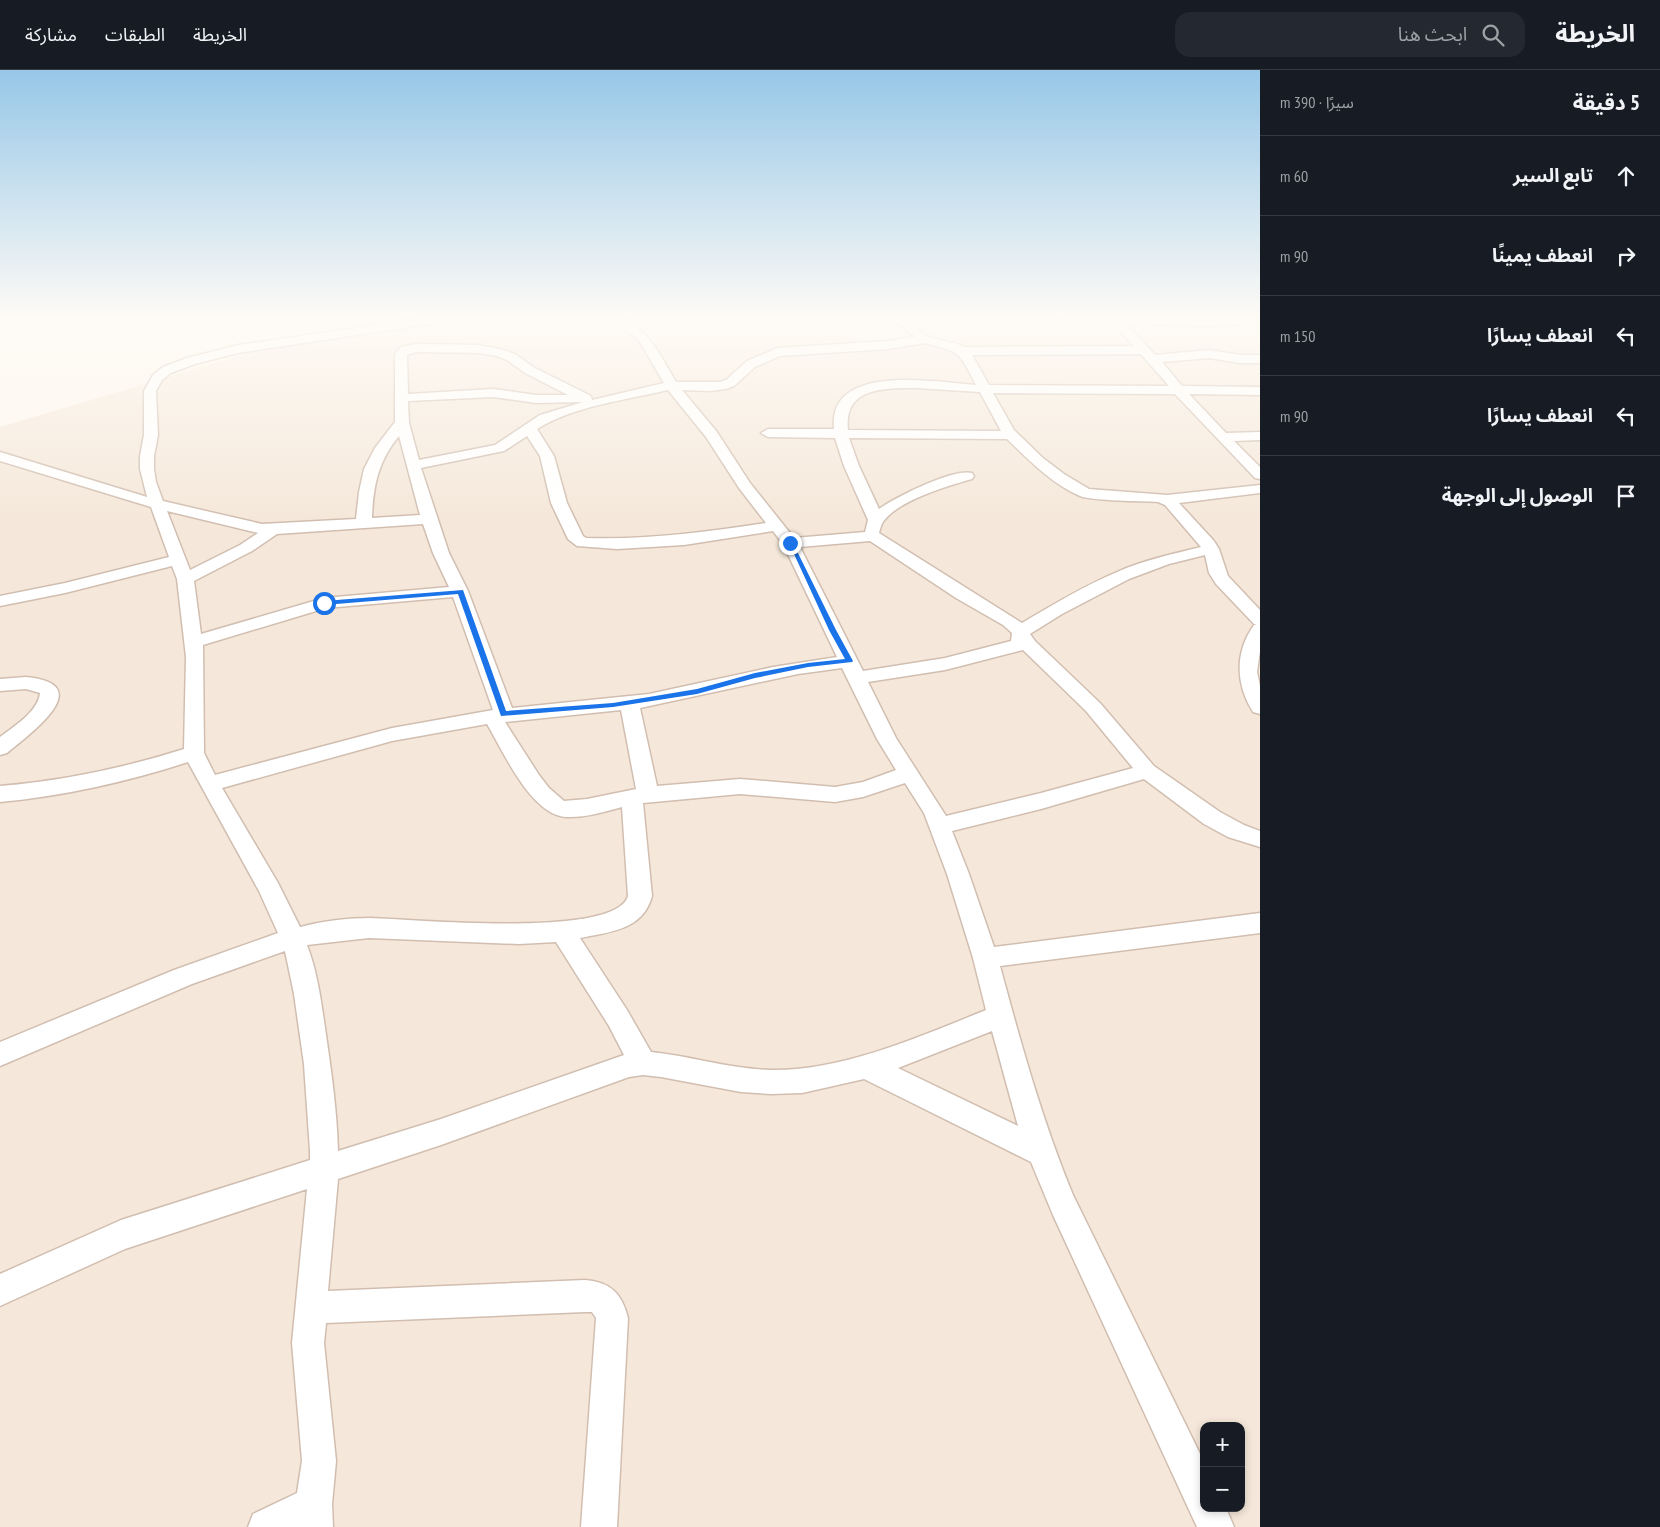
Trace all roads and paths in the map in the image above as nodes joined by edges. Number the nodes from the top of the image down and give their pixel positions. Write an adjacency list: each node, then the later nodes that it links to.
1 (154, 384): 27 (street)
2 (401, 384): 11 (street)
3 (556, 384): 12 (street)
4 (727, 384): 7 (street)
5 (984, 384): 8 (street)
6 (1174, 384): 9 (street)
7 (672, 386): 13 (street); 32 (street)
8 (987, 389): 9 (street); 17 (street); 18 (street)
9 (1178, 389): 10 (street); 20 (street)
10 (1260, 391)
11 (401, 398): 12 (street); 14 (street)
12 (586, 399): 13 (street)
13 (607, 402): 15 (street)
14 (402, 423): 22 (street); 29 (street)
15 (528, 428): 22 (street); 32 (street)
16 (768, 433): 17 (street)
17 (841, 434): 18 (street); 30 (street)
18 (1011, 435): 26 (street)
19 (1260, 436): 20 (street)
20 (1222, 437): 23 (street)
21 (0, 456): 27 (street)
22 (414, 464): 28 (street)
23 (1260, 475)
24 (967, 476): 30 (street)
25 (1260, 489): 26 (street)
26 (1167, 500): 33 (street)
27 (159, 504): 31 (street); 34 (street)
28 (430, 519): 29 (street); 35 (street)
29 (364, 524): 31 (street)
30 (875, 528): 32 (street); 39 (street)
31 (272, 530): 34 (street)
32 (784, 534): 41 (street)
33 (1211, 549): 37 (street); 39 (street)
34 (182, 569): 36 (street); 40 (street)
35 (460, 591): 40 (street); 45 (street)
36 (0, 601)
37 (1260, 620)
38 (1260, 629): 44 (street)
39 (1020, 634): 41 (street); 48 (street)
40 (194, 642): 47 (street)
41 (854, 670): 43 (street); 49 (street)
42 (0, 685): 46 (street)
43 (629, 703): 45 (street); 52 (street)
44 (1260, 708)
45 (498, 715): 50 (street); 52 (street)
46 (0, 748)
47 (194, 753): 50 (street); 51 (street)
48 (1147, 771): 53 (street); 54 (street)
49 (909, 773): 52 (street); 53 (street)
50 (211, 784): 57 (street)
51 (0, 794)
52 (640, 796): 56 (street)
53 (939, 826): 58 (street)
54 (1260, 839)
55 (1260, 923): 58 (street)
56 (563, 932): 57 (street); 61 (street)
57 (293, 938): 60 (street); 64 (street)
58 (985, 958): 59 (street)
59 (1000, 1016): 62 (street); 63 (street)
60 (0, 1054)
61 (643, 1063): 62 (street); 64 (street)
62 (866, 1066): 63 (street)
63 (1041, 1152): 67 (street)
64 (324, 1169): 65 (street); 66 (street)
65 (0, 1290)
66 (310, 1308): 69 (street); 71 (street)
67 (1200, 1493)
68 (1209, 1512): 72 (street)
69 (314, 1516): 70 (street)
70 (266, 1527)
71 (599, 1527)
72 (1216, 1527)

